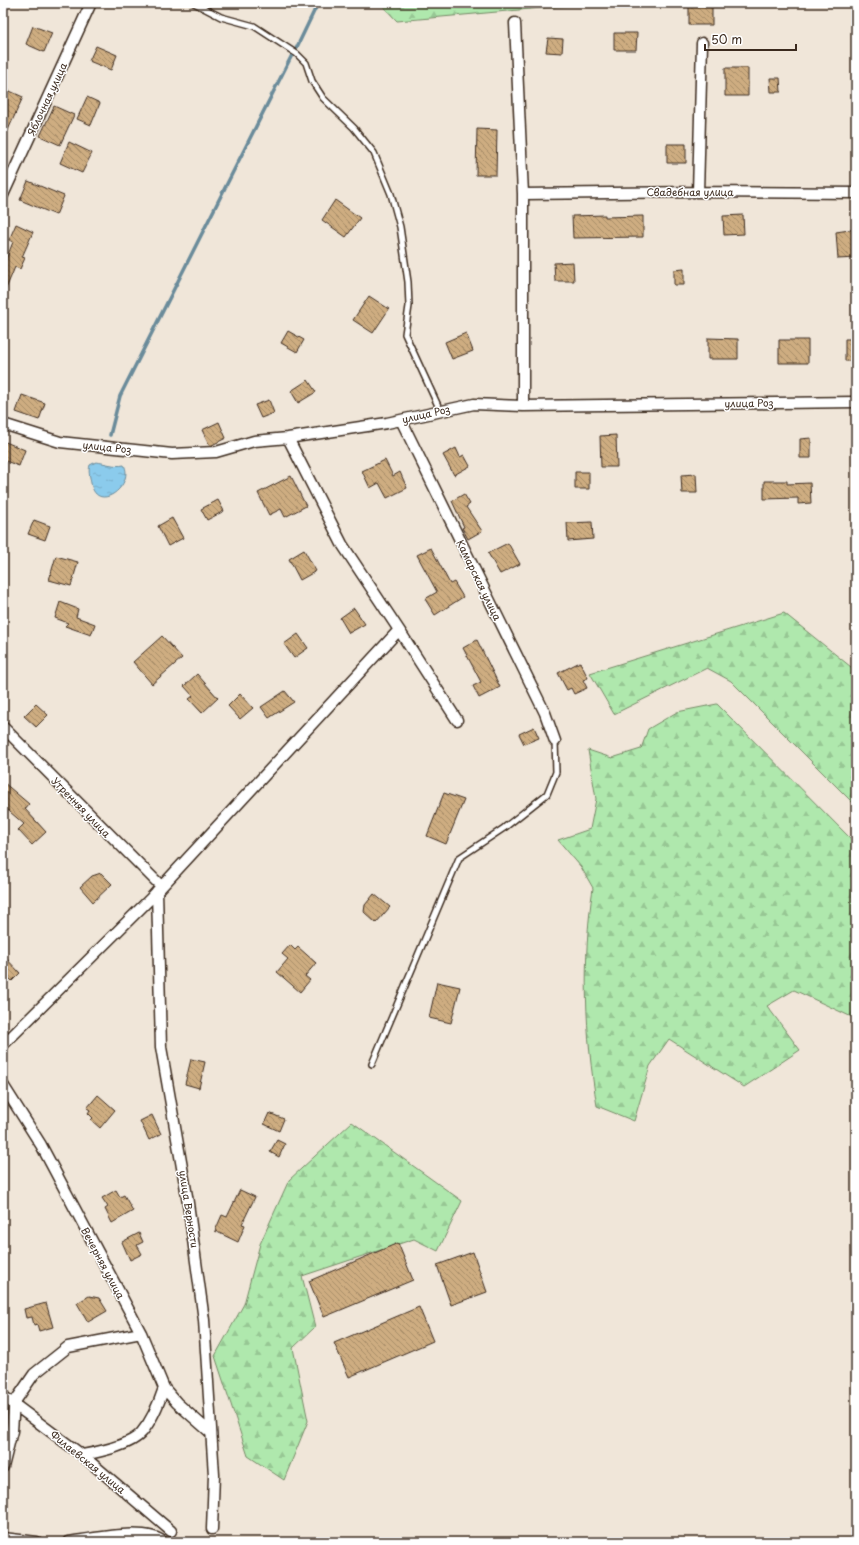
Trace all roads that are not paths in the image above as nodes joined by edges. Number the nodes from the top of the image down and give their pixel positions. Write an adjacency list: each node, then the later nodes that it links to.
1 (90, 3): 8 (street, Яблочная улица)
2 (194, 3): 11 (lane)
3 (515, 23): 7 (street)
4 (702, 43): 5 (street)
5 (698, 192): 6 (street, Свадебная улица); 7 (street, Свадебная улица)
6 (856, 193)
7 (523, 194): 10 (street)
8 (3, 195)
9 (856, 402): 10 (street, улица Роз)
10 (523, 406): 11 (street, улица Роз)
11 (440, 410): 12 (street, улица Роз)
12 (401, 420): 14 (street, улица Роз); 18 (street, Камарская улица)
13 (3, 424): 14 (street, улица Роз)
14 (288, 438): 15 (street)
15 (399, 630): 16 (street); 19 (street)
16 (457, 720)
17 (3, 727): 19 (street, Утренняя улица)
18 (555, 740): 21 (lane)
19 (159, 888): 20 (street); 27 (street, улица Верности)
20 (3, 1045)
21 (372, 1064)
22 (3, 1085): 23 (street, Вечерняя улица)
23 (140, 1333): 24 (street, Вечерняя улица); 26 (street)
24 (164, 1388): 27 (street, Вечерняя улица); 28 (street)
25 (3, 1396): 26 (street, Филаевская улица)
26 (14, 1404): 28 (street, Филаевская улица); 29 (street)
27 (211, 1433): 30 (street, улица Верности)
28 (82, 1455): 31 (street, Филаевская улица)
29 (3, 1467)
30 (212, 1529)
31 (171, 1530)
32 (3, 1538): 33 (street)
33 (37, 1542)
34 (69, 1542): 35 (street)
35 (163, 1542)

